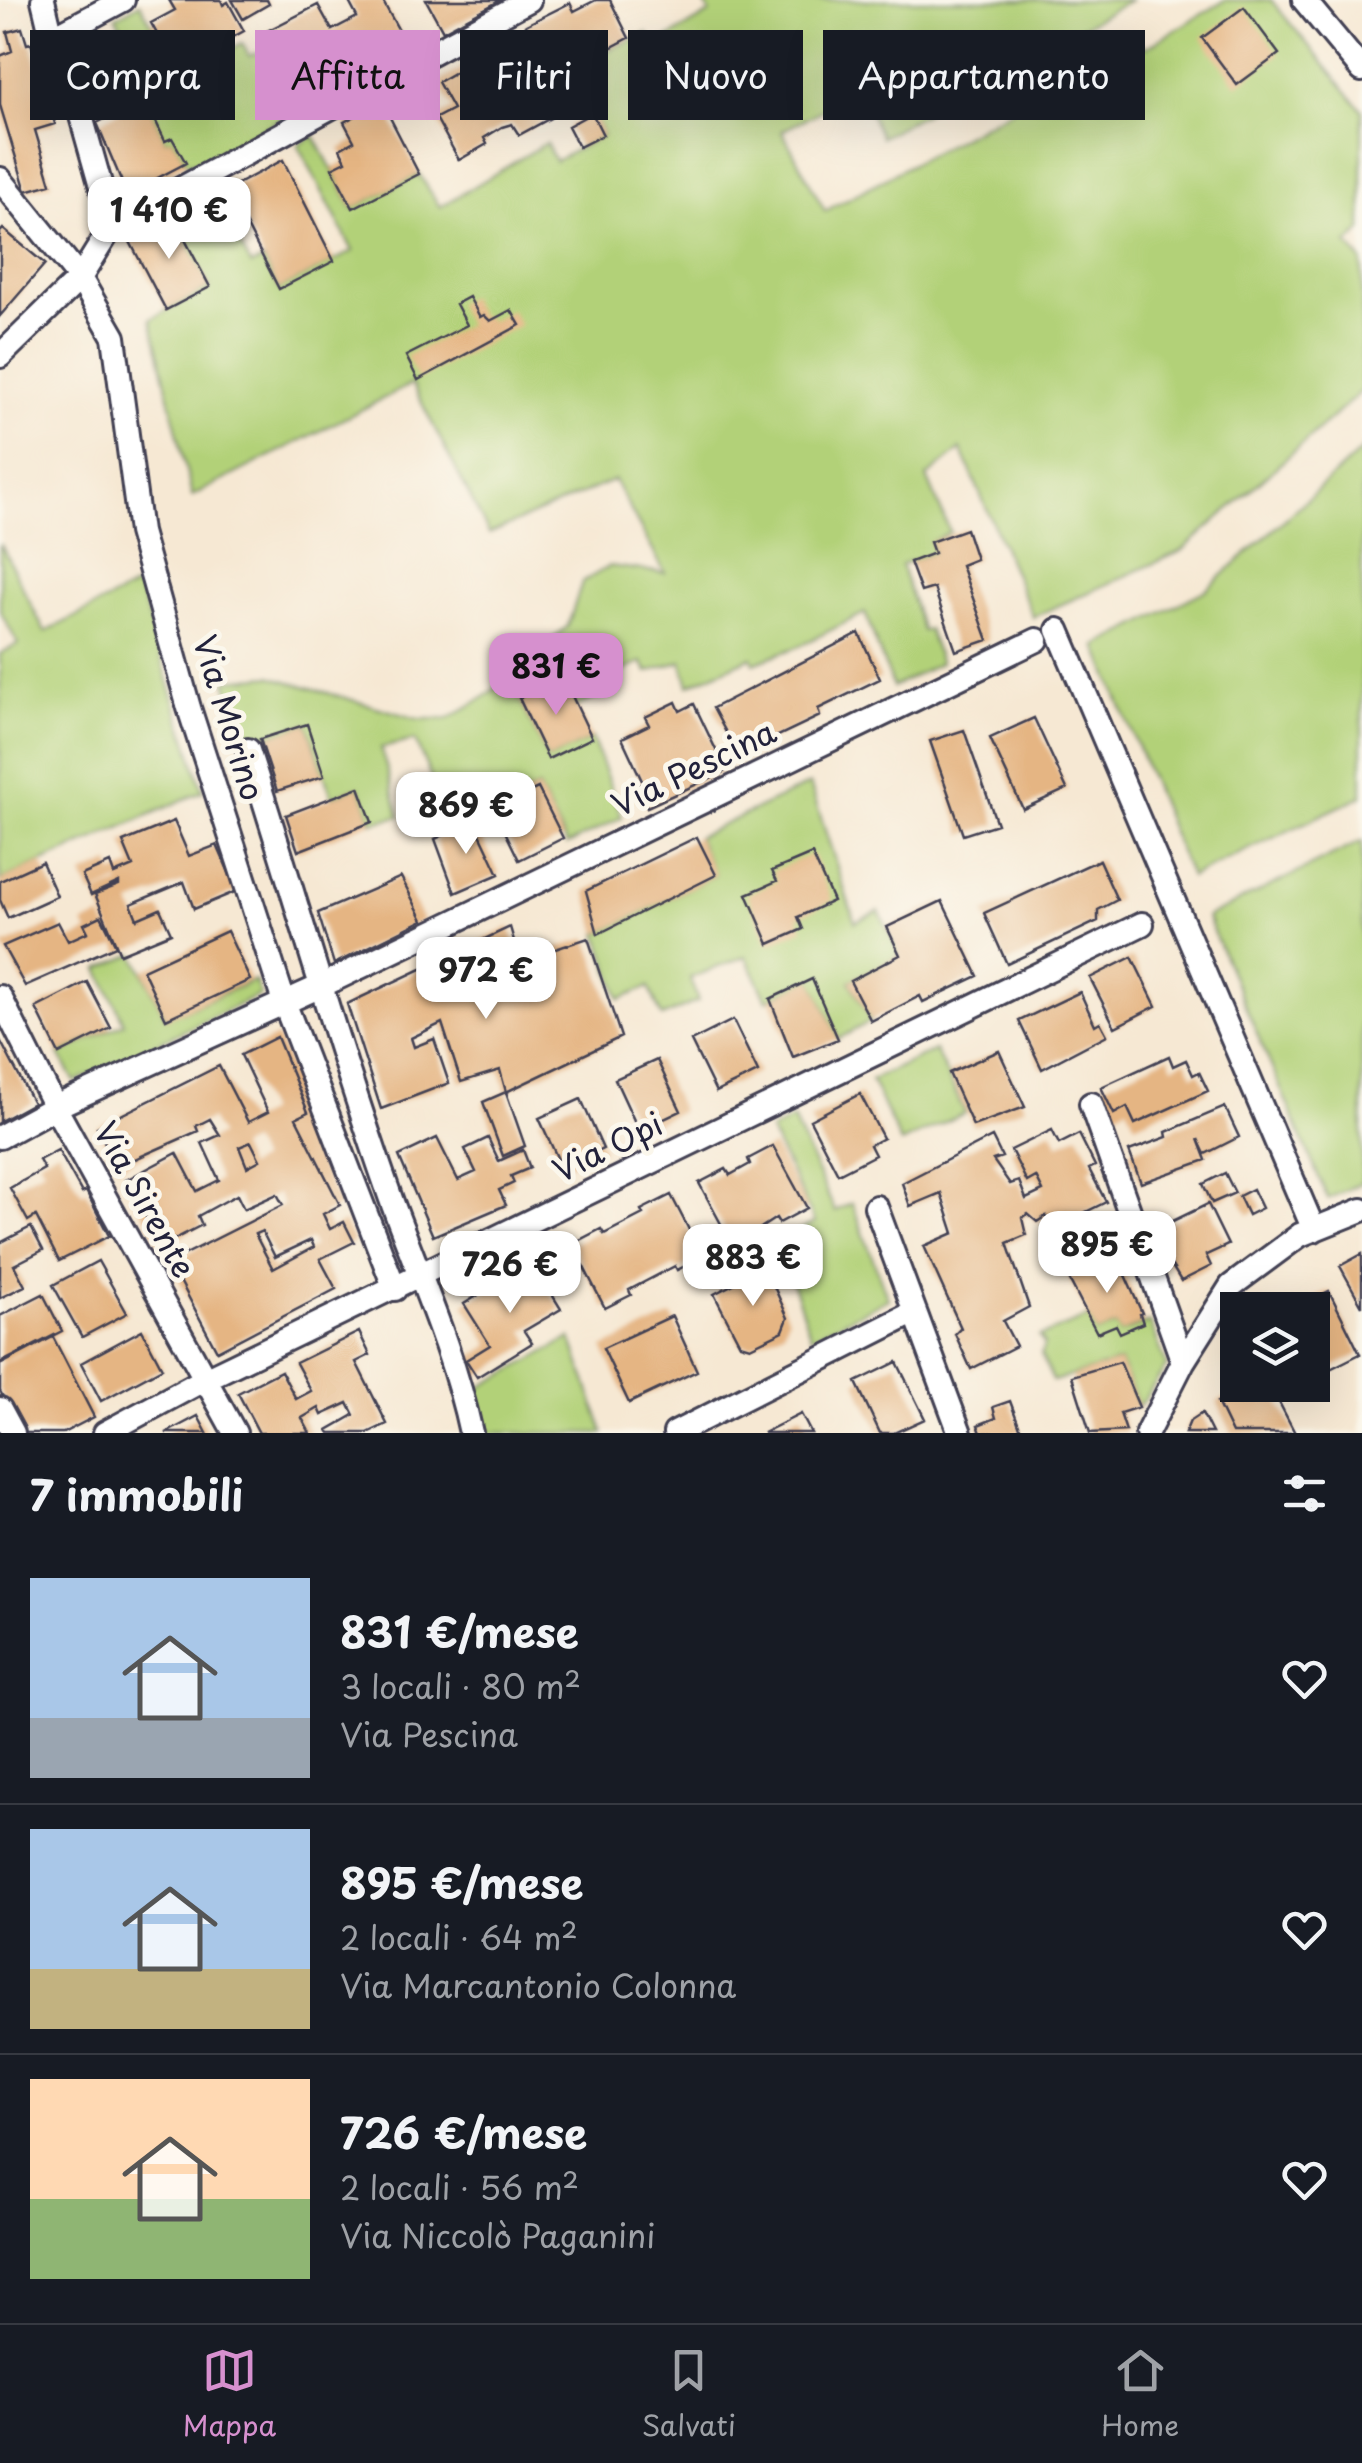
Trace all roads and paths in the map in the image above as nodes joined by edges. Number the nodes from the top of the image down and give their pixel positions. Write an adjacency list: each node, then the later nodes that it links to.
1 (43, 0): 5 (street)
2 (123, 0): 6 (street)
3 (529, 0): 10 (street)
4 (1304, 0): 7 (street)
5 (50, 30)
6 (67, 30)
7 (1362, 70)
8 (82, 120): 10 (street)
9 (0, 179): 11 (street, Via Morino)
10 (112, 226): 11 (street)
11 (80, 278): 12 (street); 17 (street, Via Morino)
12 (0, 356)
13 (248, 750): 15 (street)
14 (1142, 924): 24 (street, Via Opi)
15 (322, 985): 17 (street, Via Pescina); 23 (street, Via Pescina); 24 (street)
16 (0, 997): 19 (street, Via Sirente)
17 (284, 1002): 19 (street, Via Pescina); 25 (street, Via Morino)
18 (1091, 1104): 27 (street)
19 (55, 1107): 20 (street, Via Pescina); 28 (street, Via Sirente)
20 (0, 1137)
21 (876, 1206): 26 (street)
22 (1362, 1210): 23 (street)
23 (1314, 1230): 27 (street)
24 (422, 1275): 25 (street, Via Opi); 33 (street)
25 (395, 1289): 28 (street, Via Opi)
26 (916, 1312): 34 (street); 35 (street)
27 (1184, 1362): 36 (street)
28 (207, 1378): 31 (street, Via Opi); 32 (street, Via Sirente)
29 (0, 1409): 30 (street)
30 (13, 1433)
31 (105, 1433)
32 (235, 1433)
33 (470, 1433)
34 (675, 1433)
35 (960, 1433)
36 (1147, 1433)

